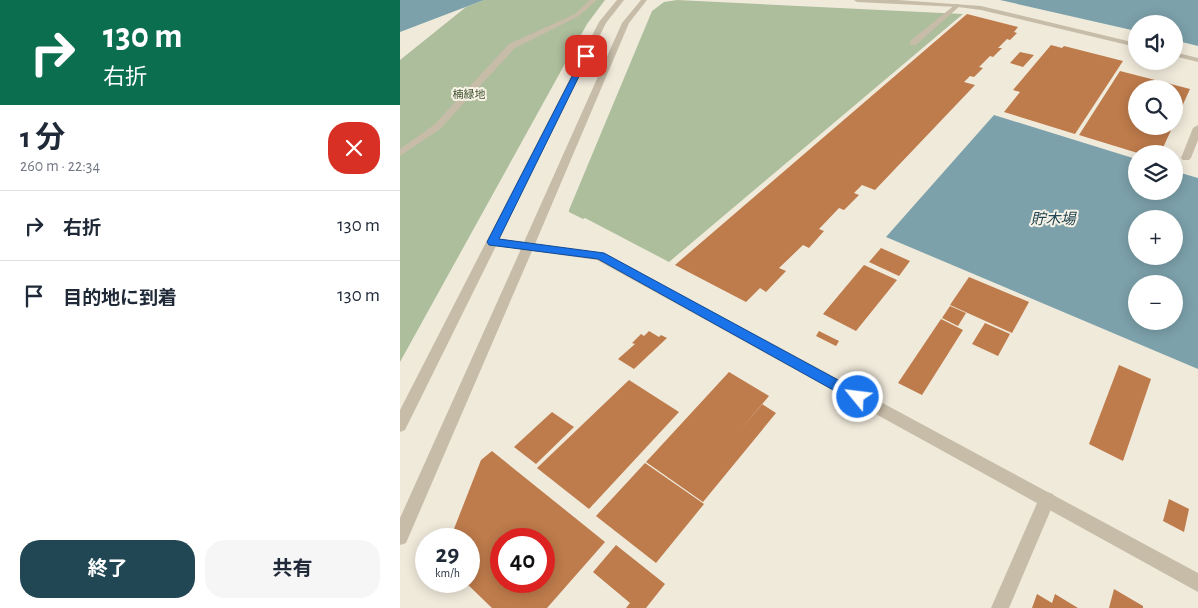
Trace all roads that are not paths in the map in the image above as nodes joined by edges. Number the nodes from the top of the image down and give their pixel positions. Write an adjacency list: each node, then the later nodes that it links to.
1 (594, 0): 11 (street)
2 (621, 0): 13 (street)
3 (644, 0): 14 (street)
4 (857, 0): 5 (street)
5 (958, 5): 6 (street); 7 (street)
6 (913, 43)
7 (1128, 43)
8 (1183, 56): 9 (street)
9 (1198, 60)
10 (1198, 128): 12 (street)
11 (400, 153)
12 (1186, 158)
13 (493, 242): 14 (street); 15 (street)
14 (528, 247): 16 (street); 17 (street)
15 (400, 425)
16 (1047, 500): 18 (street); 19 (street)
17 (400, 537)
18 (1198, 583)
19 (1000, 608)

